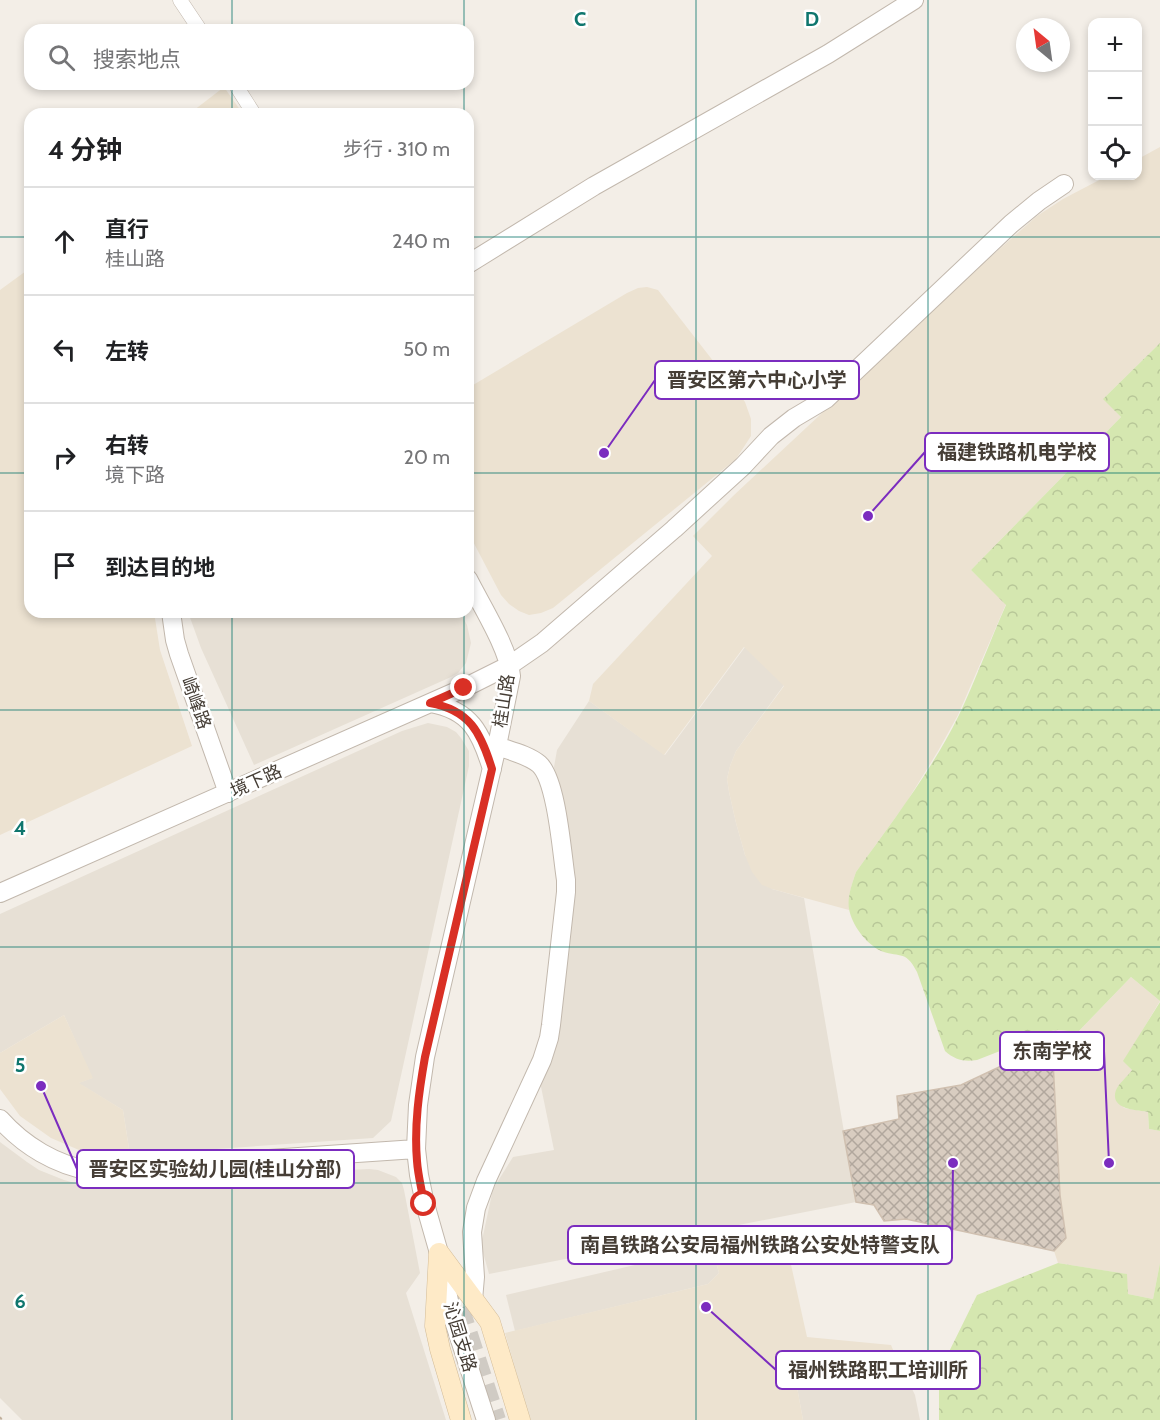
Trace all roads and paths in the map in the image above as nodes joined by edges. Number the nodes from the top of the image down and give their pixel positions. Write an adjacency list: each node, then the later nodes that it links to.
1 (180, 0): 3 (street)
2 (914, 0): 7 (street)
3 (196, 24)
4 (239, 90): 5 (street)
5 (250, 108)
6 (1064, 184): 10 (street, 境下路)
7 (474, 260)
8 (474, 591): 10 (street, 桂山路)
9 (172, 618): 14 (street, 崎峰路)
10 (510, 665): 11 (street, 境下路); 12 (street, 桂山路)
11 (430, 703): 13 (street); 14 (street, 境下路)
12 (497, 746): 13 (street, 桂山路); 19 (street)
13 (492, 769): 17 (street, 桂山路)
14 (228, 793): 15 (street, 境下路)
15 (0, 893)
16 (0, 1119): 17 (street)
17 (416, 1149): 18 (street, 桂山路)
18 (439, 1253): 19 (main road); 20 (main road); 21 (street, 沁园支路)
19 (473, 1300): 22 (main road)
20 (461, 1420)
21 (486, 1420)
22 (520, 1420)

